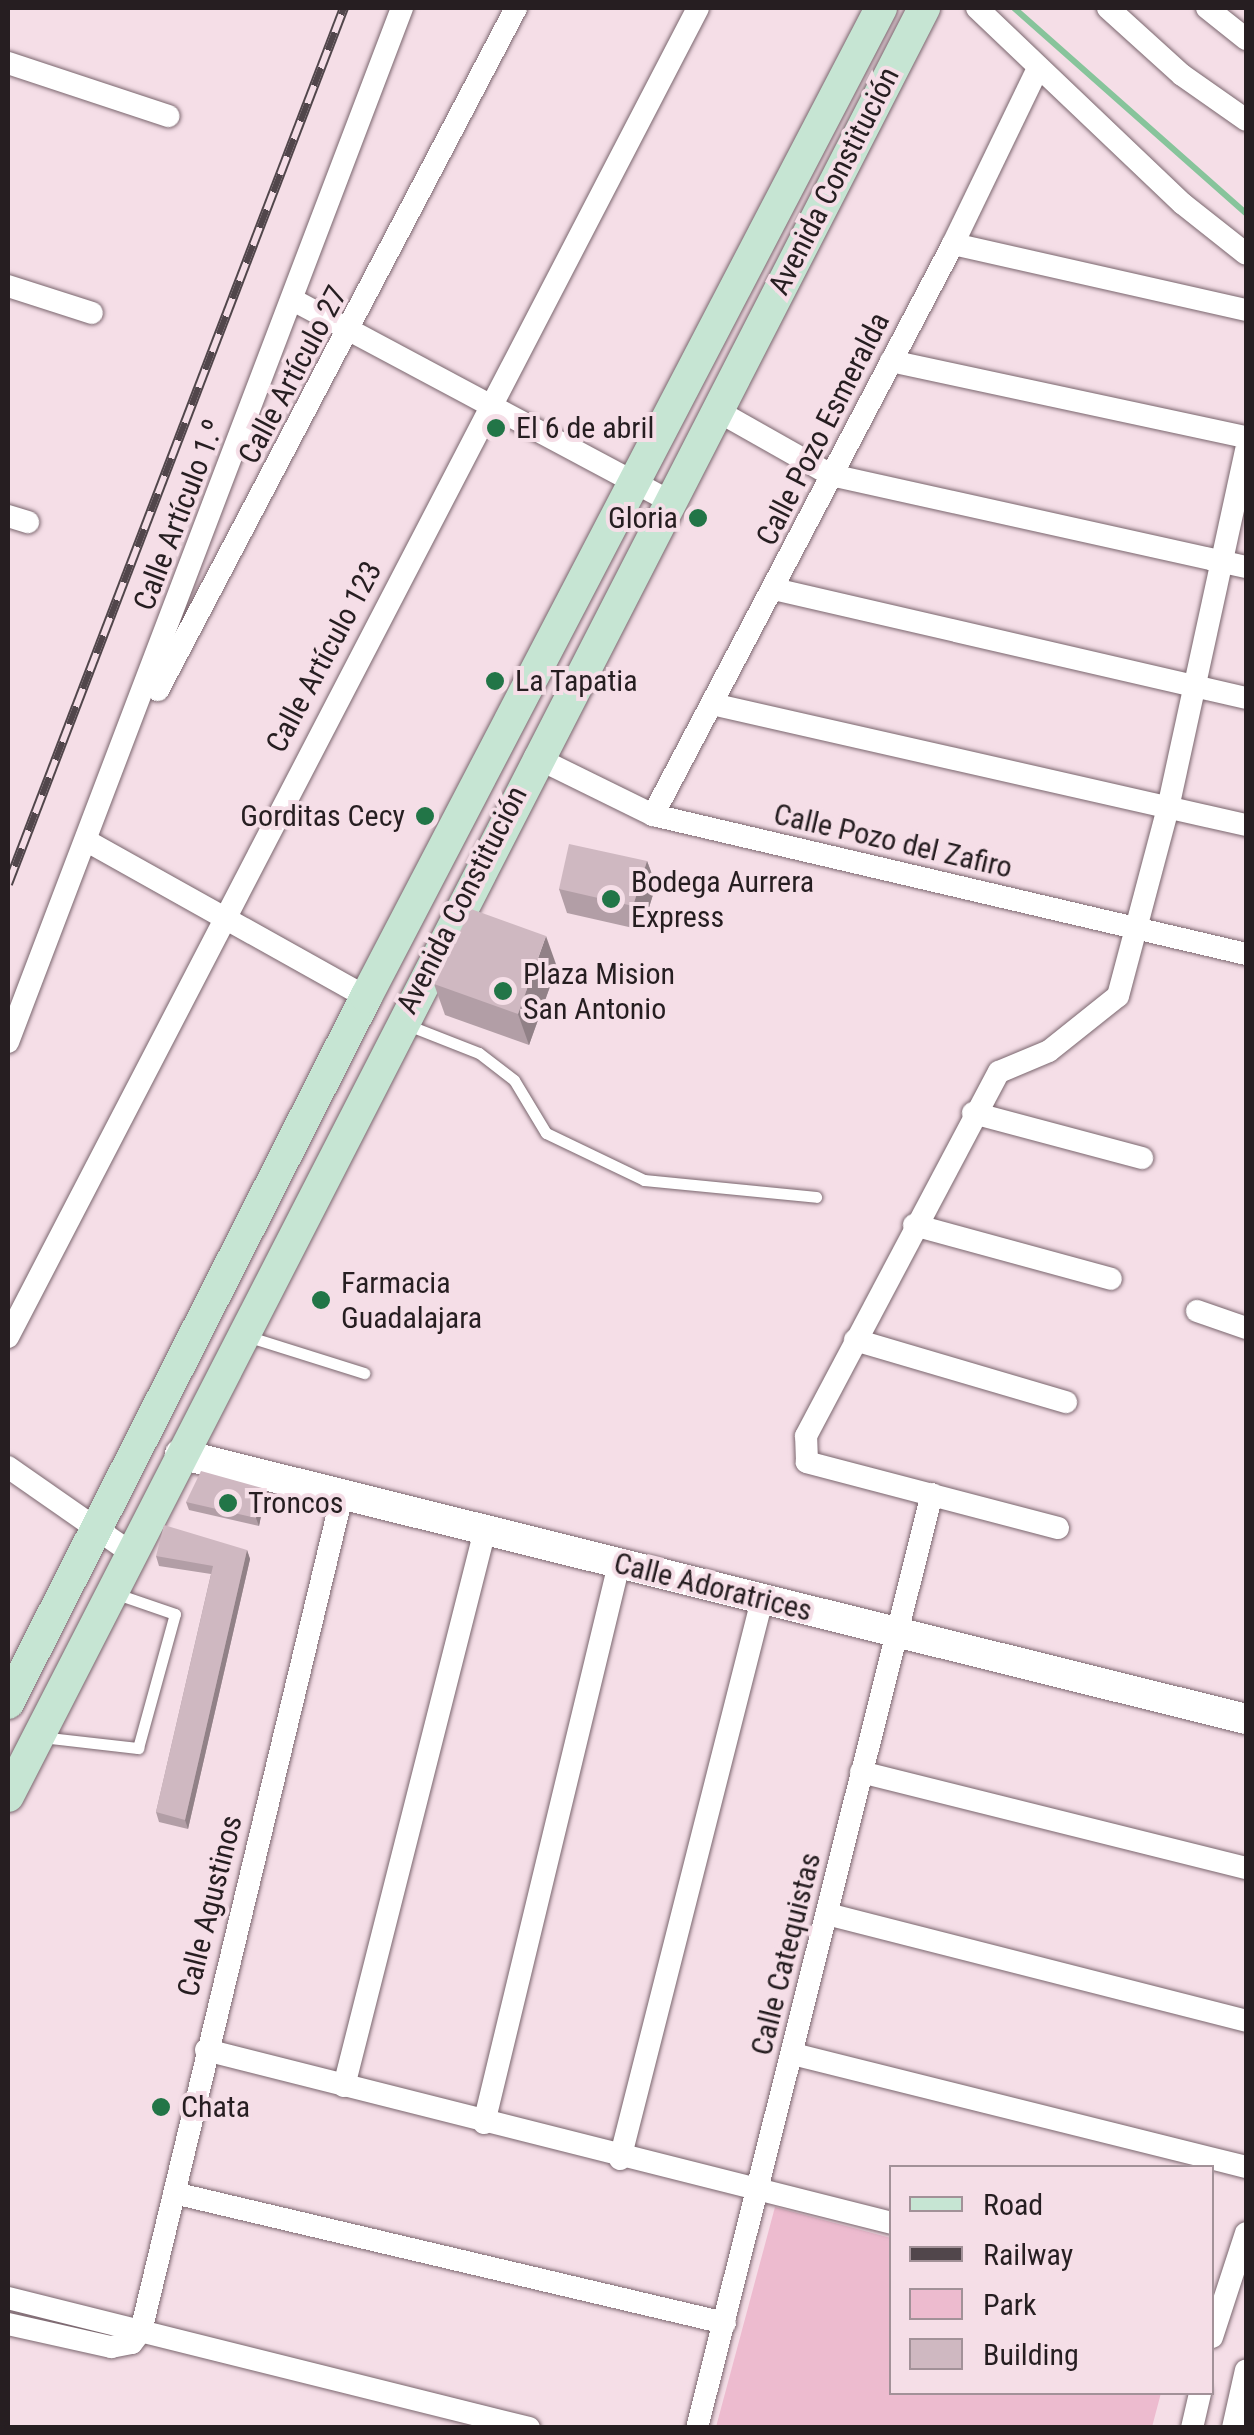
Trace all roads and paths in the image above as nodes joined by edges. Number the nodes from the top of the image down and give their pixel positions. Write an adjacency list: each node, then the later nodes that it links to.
1 (402, 8): 17 (street, Calle Artículo 1.º)
2 (516, 8): 20 (street, Calle Artículo 27)
3 (698, 8): 22 (street, Calle Artículo 123)
4 (881, 8): 27 (main road, Avenida Constitución)
5 (924, 8): 23 (main road, Avenida Constitución)
6 (977, 8): 11 (street)
7 (1108, 8): 13 (street)
8 (1207, 8): 9 (street)
9 (1246, 38)
10 (8, 63): 12 (street)
11 (1038, 68): 14 (street, Calle Pozo Esmeralda); 15 (street)
12 (168, 116)
13 (1246, 120)
14 (953, 244): 18 (street); 21 (street, Calle Pozo Esmeralda)
15 (1246, 254)
16 (8, 286): 19 (street)
17 (293, 300): 20 (street); 36 (street, Calle Artículo 1.º)
18 (1246, 310)
19 (92, 313)
20 (353, 328): 22 (street); 36 (street, Calle Artículo 27)
21 (892, 361): 24 (street); 26 (street, Calle Pozo Esmeralda)
22 (489, 406): 27 (street); 41 (street, Calle Artículo 123)
23 (716, 410): 26 (street); 28 (main road, Avenida Constitución)
24 (1246, 437)
25 (1246, 450): 29 (street)
26 (831, 475): 29 (street); 31 (street, Calle Pozo Esmeralda)
27 (632, 479): 28 (street); 44 (main road, Avenida Constitución)
28 (669, 501): 35 (main road, Avenida Constitución)
29 (1221, 561): 30 (street); 32 (street)
30 (1246, 567)
31 (774, 590): 32 (street); 34 (street, Calle Pozo Esmeralda)
32 (1196, 687): 33 (street); 37 (street)
33 (1246, 698)
34 (712, 704): 37 (street); 38 (street, Calle Pozo Esmeralda)
35 (535, 757): 38 (street, Calle Pozo del Zafiro); 45 (main road, Avenida Constitución)
36 (116, 768): 40 (street, Calle Artículo 1.º)
37 (1168, 808): 39 (street); 42 (street)
38 (653, 814): 42 (street, Calle Pozo del Zafiro)
39 (1246, 826)
40 (87, 841): 41 (street); 46 (street, Calle Artículo 1.º)
41 (222, 914): 44 (street); 55 (street, Calle Artículo 123)
42 (1138, 930): 43 (street, Calle Pozo del Zafiro); 47 (street)
43 (1246, 954)
44 (366, 996): 63 (main road, Avenida Constitución)
45 (401, 1022): 49 (lane); 54 (main road, Avenida Constitución)
46 (8, 1042)
47 (973, 1113): 48 (street); 50 (street)
48 (1142, 1158)
49 (816, 1197)
50 (914, 1225): 51 (street); 56 (street)
51 (1111, 1278)
52 (1196, 1311): 53 (street)
53 (1246, 1328)
54 (242, 1335): 57 (lane); 59 (main road, Avenida Constitución)
55 (8, 1337)
56 (854, 1340): 58 (street); 61 (street)
57 (364, 1373)
58 (1066, 1402)
59 (180, 1454): 62 (street, Calle Adoratrices); 66 (main road, Avenida Constitución)
60 (8, 1467): 63 (street)
61 (932, 1494): 64 (street); 70 (street, Calle Catequistas)
62 (342, 1496): 65 (street, Calle Adoratrices); 79 (street, Calle Agustinos)
63 (94, 1524): 66 (street); 71 (main road, Avenida Constitución)
64 (1058, 1528)
65 (485, 1530): 67 (street, Calle Adoratrices); 81 (street)
66 (130, 1552): 68 (main road, Avenida Constitución)
67 (619, 1564): 69 (street, Calle Adoratrices); 82 (street)
68 (110, 1591): 73 (main road, Avenida Constitución); 73 (lane)
69 (762, 1600): 70 (street, Calle Adoratrices); 83 (street)
70 (896, 1630): 72 (street, Calle Adoratrices); 74 (street, Calle Catequistas)
71 (8, 1703)
72 (1246, 1719)
73 (36, 1737): 75 (main road, Avenida Constitución)
74 (862, 1772): 76 (street); 77 (street, Calle Catequistas)
75 (8, 1796)
76 (1246, 1868)
77 (827, 1914): 78 (street); 80 (street, Calle Catequistas)
78 (1246, 2022)
79 (206, 2050): 81 (street); 86 (street, Calle Agustinos)
80 (793, 2054): 84 (street); 85 (street, Calle Catequistas)
81 (344, 2086): 82 (street)
82 (484, 2124): 83 (street)
83 (620, 2159): 85 (street)
84 (1246, 2166)
85 (760, 2189): 87 (street); 92 (street, Calle Catequistas)
86 (174, 2193): 92 (street); 93 (street, Calle Agustinos)
87 (889, 2222)
88 (1246, 2233): 90 (street)
89 (8, 2298): 93 (street)
90 (1215, 2305)
91 (8, 2324): 93 (street)
92 (725, 2324): 97 (street, Calle Catequistas)
93 (141, 2331): 96 (street)
94 (1246, 2370): 99 (street)
95 (1199, 2395): 98 (street)
96 (528, 2428)
97 (696, 2428)
98 (1192, 2428)
99 (1233, 2428)

